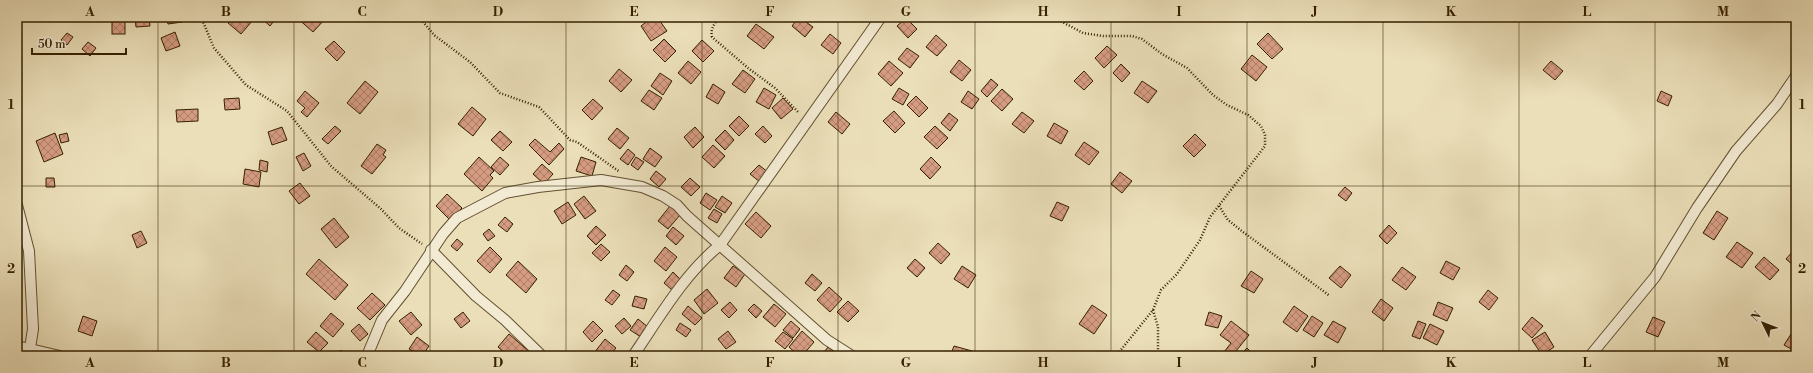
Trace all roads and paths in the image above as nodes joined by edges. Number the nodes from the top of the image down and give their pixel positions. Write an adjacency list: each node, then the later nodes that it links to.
1 (201, 17): 12 (path)
2 (419, 17): 8 (path)
3 (719, 17): 7 (path)
4 (882, 17): 7 (street)
5 (1053, 17): 10 (path)
6 (1796, 76): 24 (street)
7 (800, 132): 11 (street)
8 (622, 173)
9 (17, 205): 16 (street)
10 (1219, 206): 13 (path); 14 (path)
11 (720, 245): 12 (street); 20 (street); 21 (street)
12 (430, 250): 18 (street); 19 (street)
13 (1330, 296)
14 (1153, 310): 22 (path); 23 (path)
15 (17, 346): 16 (street)
16 (30, 348): 17 (street)
17 (60, 356)
18 (367, 356)
19 (542, 356)
20 (633, 356)
21 (852, 356)
22 (1116, 356)
23 (1158, 356)
24 (1590, 356)

